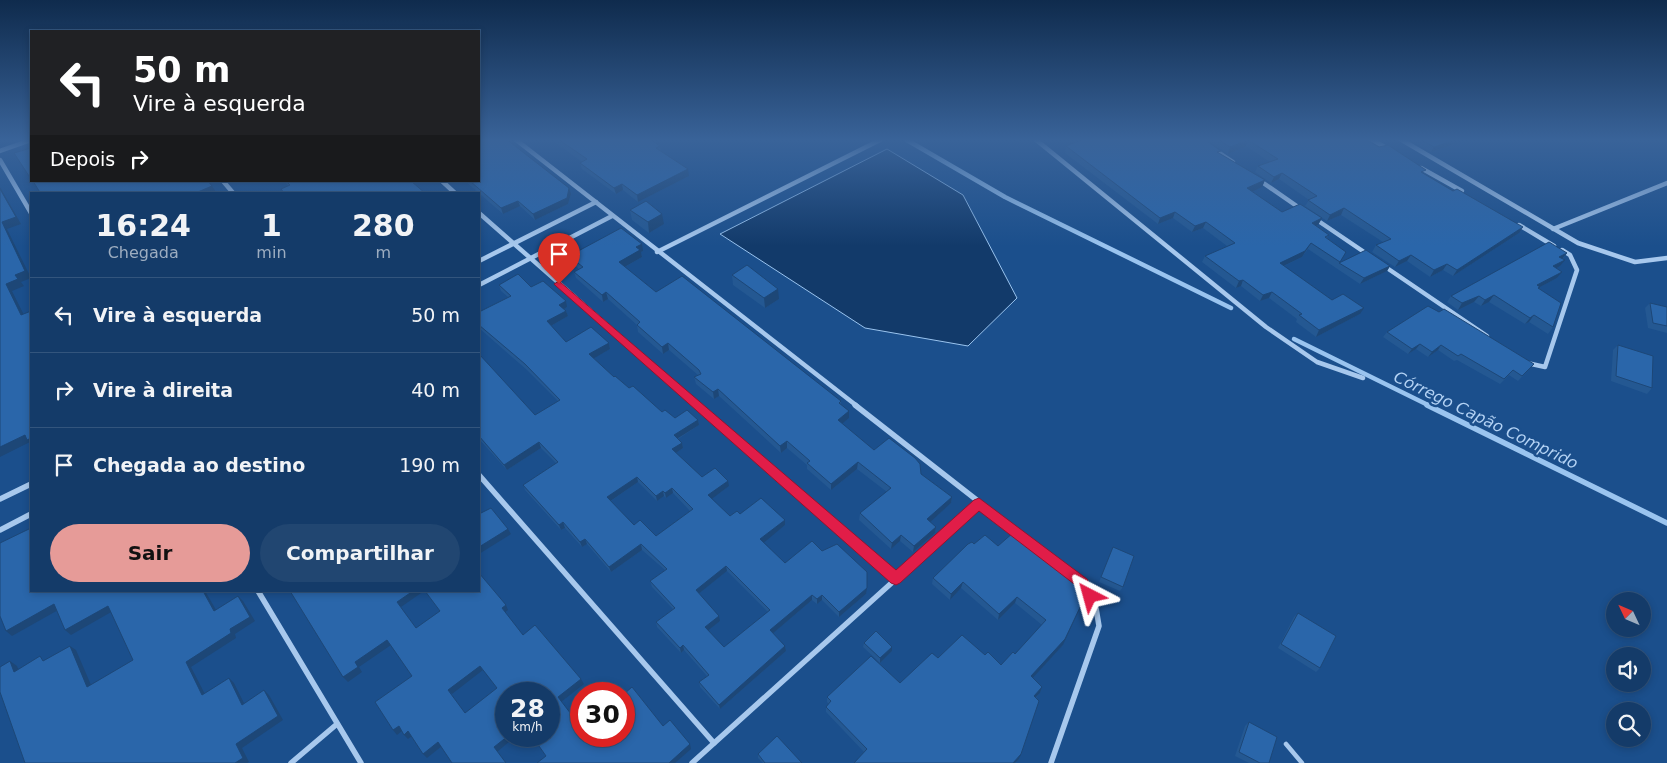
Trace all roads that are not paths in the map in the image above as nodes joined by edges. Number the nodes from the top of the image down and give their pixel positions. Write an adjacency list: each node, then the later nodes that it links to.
1 (9, 175): 15 (street)
2 (561, 175): 14 (street)
3 (811, 175): 21 (street)
4 (1079, 175): 30 (street)
5 (1433, 175): 13 (street)
6 (1461, 175): 19 (street)
7 (1257, 178): 22 (street)
8 (224, 182): 11 (street)
9 (443, 182): 12 (street)
10 (1667, 183): 19 (street)
11 (232, 192)
12 (454, 192)
13 (1464, 193)
14 (596, 202): 17 (street); 20 (street)
15 (30, 211)
16 (480, 214): 20 (street)
17 (612, 216): 21 (street); 23 (street)
18 (1515, 222): 29 (street)
19 (1553, 229): 24 (street)
20 (513, 244): 23 (street); 25 (street)
21 (657, 252): 34 (street)
22 (1371, 257)
23 (530, 258): 27 (street); 37 (street)
24 (1667, 258)
25 (480, 260)
26 (1380, 263): 28 (street)
27 (480, 284)
28 (1493, 340)
29 (1524, 360)
30 (1363, 378)
31 (480, 476): 40 (street)
32 (30, 485): 33 (street)
33 (0, 500)
34 (979, 504): 37 (street); 45 (street)
35 (30, 515): 36 (street)
36 (0, 530)
37 (896, 579): 40 (street)
38 (259, 592): 39 (street)
39 (337, 724): 42 (street); 43 (street)
40 (714, 743): 44 (street)
41 (1286, 744): 46 (lane)
42 (291, 763)
43 (361, 763)
44 (692, 763)
45 (1051, 763)
46 (1302, 763)

